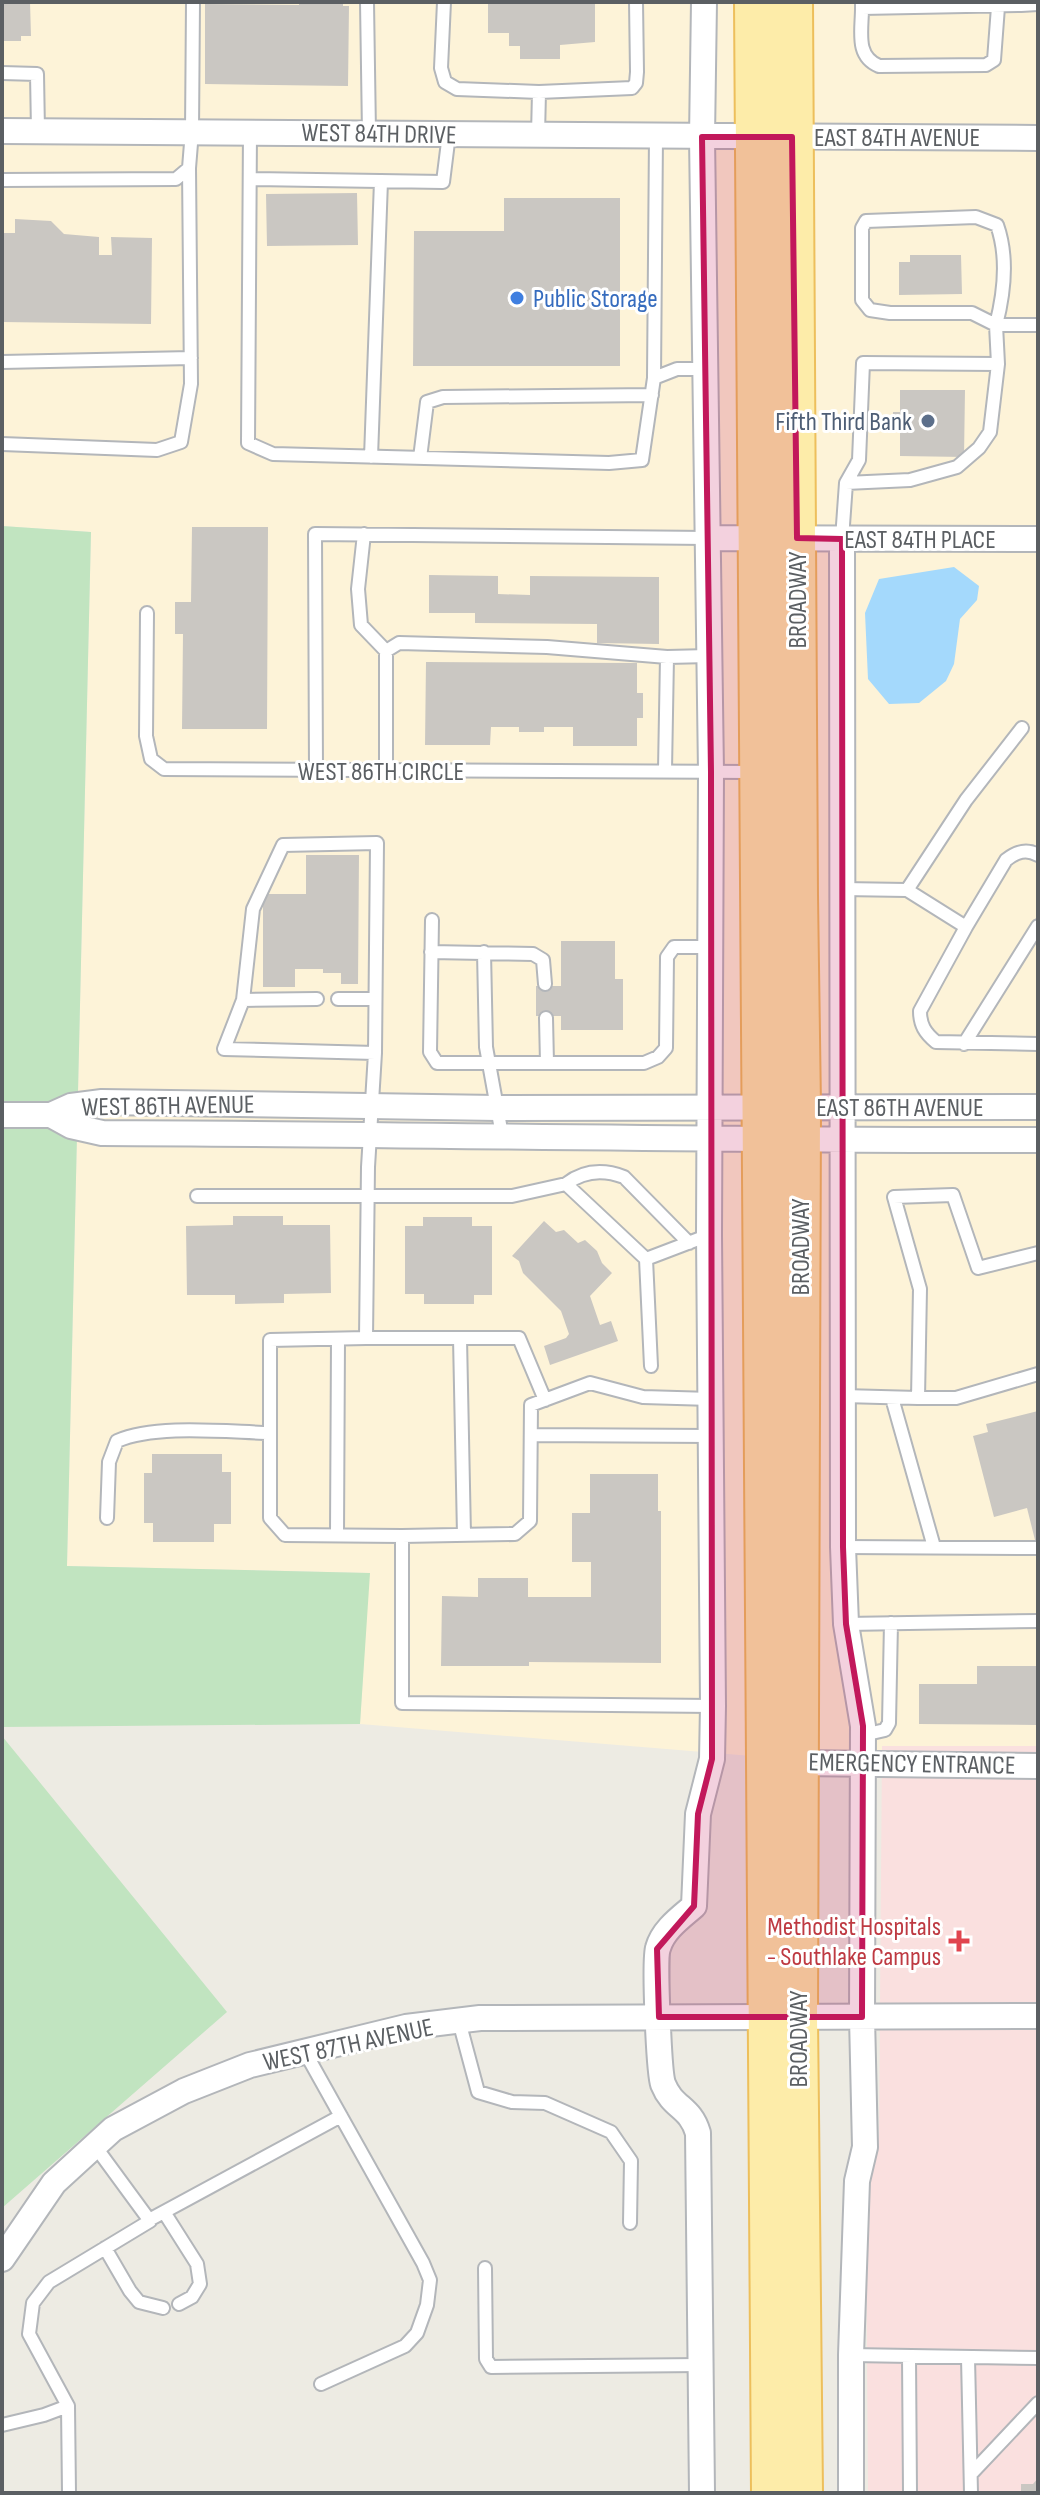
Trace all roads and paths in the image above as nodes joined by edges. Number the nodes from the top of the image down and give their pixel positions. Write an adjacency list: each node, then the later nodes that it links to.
1 (193, 2): 16 (lane)
2 (367, 2): 18 (lane)
3 (444, 2): 13 (lane)
4 (636, 2): 13 (lane)
5 (704, 2): 22 (street)
6 (755, 2): 23 (main road, BROADWAY)
7 (792, 2): 23 (main road, BROADWAY)
8 (1021, 4): 9 (lane); 11 (lane)
9 (1038, 4)
10 (862, 5): 11 (lane); 11 (lane)
11 (998, 7)
12 (2, 73): 15 (lane)
13 (539, 92): 20 (lane)
14 (2, 131): 15 (street, WEST 84TH DRIVE)
15 (38, 131): 16 (street, WEST 84TH DRIVE)
16 (192, 131): 17 (street, WEST 84TH DRIVE); 25 (lane)
17 (250, 131): 18 (street, WEST 84TH DRIVE); 26 (lane)
18 (369, 133): 19 (street, WEST 84TH DRIVE)
19 (449, 134): 20 (street, WEST 84TH DRIVE); 28 (lane)
20 (538, 135): 21 (street, WEST 84TH DRIVE)
21 (656, 136): 22 (street, WEST 84TH DRIVE); 35 (lane)
22 (702, 137): 23 (street, WEST 84TH DRIVE); 34 (street)
23 (774, 137): 24 (street, EAST 84TH AVENUE); 43 (main road, BROADWAY)
24 (1038, 138)
25 (189, 168): 27 (lane); 31 (lane)
26 (250, 179): 28 (lane); 38 (lane)
27 (2, 180)
28 (381, 181): 38 (lane)
29 (996, 325): 29 (lane); 30 (lane); 33 (lane)
30 (1038, 325)
31 (191, 358): 32 (lane); 37 (lane)
32 (2, 362)
33 (998, 364): 40 (lane); 40 (lane)
34 (705, 369): 35 (lane); 42 (street)
35 (654, 378): 36 (lane)
36 (652, 395): 39 (lane); 39 (lane)
37 (2, 444)
38 (371, 457): 39 (lane)
39 (420, 458)
40 (846, 483): 44 (lane)
41 (364, 534): 42 (lane); 47 (lane); 52 (lane)
42 (707, 538): 43 (street, EAST 84TH PLACE); 48 (street)
43 (778, 538): 44 (street, EAST 84TH PLACE); 55 (main road, BROADWAY); 83 (main road, BROADWAY)
44 (842, 539): 45 (street, EAST 84TH PLACE); 57 (street)
45 (1038, 539)
46 (147, 613): 52 (lane, WEST 86TH CIRCLE)
47 (386, 651): 49 (lane); 53 (lane)
48 (709, 656): 49 (lane); 54 (street)
49 (667, 657): 51 (lane)
50 (1022, 728): 58 (lane)
51 (665, 770): 53 (lane, WEST 86TH CIRCLE); 54 (lane, WEST 86TH CIRCLE)
52 (316, 771): 53 (lane, WEST 86TH CIRCLE)
53 (386, 771)
54 (711, 772): 55 (lane, WEST 86TH CIRCLE); 62 (street)
55 (761, 772): 83 (main road, BROADWAY)
56 (1038, 855): 61 (lane)
57 (842, 889): 58 (lane); 78 (street)
58 (907, 890): 61 (lane)
59 (432, 920): 63 (lane)
60 (1038, 926): 71 (lane)
61 (966, 927): 71 (lane)
62 (709, 947): 75 (lane); 77 (street)
63 (431, 952): 64 (lane); 74 (lane)
64 (484, 952): 65 (lane); 74 (lane)
65 (545, 984)
66 (317, 999): 69 (lane)
67 (338, 999): 68 (lane)
68 (375, 999): 69 (lane); 73 (lane)
69 (243, 1000): 73 (lane)
70 (546, 1018): 75 (lane)
71 (964, 1044): 72 (lane)
72 (1038, 1044)
73 (375, 1053): 76 (lane)
74 (488, 1063): 75 (lane); 80 (lane)
75 (547, 1063)
76 (372, 1104): 80 (street, WEST 86TH AVENUE); 82 (street, WEST 86TH AVENUE); 84 (lane)
77 (710, 1106): 80 (street, WEST 86TH AVENUE); 83 (street, WEST 86TH AVENUE); 86 (street)
78 (842, 1107): 79 (street, EAST 86TH AVENUE); 83 (street, EAST 86TH AVENUE); 88 (street)
79 (1038, 1107)
80 (497, 1108): 85 (lane)
81 (2, 1115): 82 (street)
82 (51, 1115): 84 (street, WEST 86TH AVENUE)
83 (781, 1124): 86 (street, WEST 86TH AVENUE); 88 (street, EAST 86TH AVENUE); 119 (main road, BROADWAY); 121 (main road, BROADWAY)
84 (371, 1134): 85 (street, WEST 86TH AVENUE); 91 (lane)
85 (502, 1135): 86 (street, WEST 86TH AVENUE)
86 (710, 1139): 92 (street)
87 (1038, 1140): 88 (street, EAST 86TH AVENUE)
88 (842, 1141): 100 (street)
89 (566, 1184): 91 (lane); 92 (lane); 94 (lane)
90 (197, 1196): 91 (lane)
91 (368, 1196): 95 (lane)
92 (699, 1239): 94 (lane); 103 (street)
93 (1038, 1253): 102 (lane)
94 (646, 1259): 98 (lane)
95 (366, 1338): 96 (lane); 97 (lane)
96 (460, 1338): 104 (lane); 110 (lane)
97 (338, 1339): 105 (lane); 109 (lane)
98 (651, 1366)
99 (1038, 1374): 102 (lane)
100 (843, 1396): 101 (lane); 112 (street)
101 (892, 1398): 102 (lane); 113 (lane)
102 (918, 1398)
103 (711, 1399): 104 (lane); 107 (street)
104 (545, 1400): 106 (lane)
105 (270, 1433): 108 (lane); 109 (lane)
106 (531, 1435): 107 (lane); 110 (lane)
107 (712, 1436): 118 (street)
108 (107, 1518)
109 (337, 1535): 111 (lane)
110 (464, 1535): 111 (lane)
111 (402, 1536): 118 (lane)
112 (843, 1547): 113 (lane); 117 (street)
113 (934, 1547): 114 (lane)
114 (1038, 1548)
115 (1038, 1621): 116 (lane)
116 (891, 1623): 117 (lane); 120 (lane)
117 (846, 1624): 120 (street)
118 (713, 1706): 126 (street)
119 (767, 1712): 121 (street, EMERGENCY ENTRANCE); 124 (main road, BROADWAY)
120 (863, 1735): 122 (street)
121 (799, 1763): 122 (street, EMERGENCY ENTRANCE); 124 (main road, BROADWAY)
122 (862, 1765): 123 (street, EMERGENCY ENTRANCE); 127 (street)
123 (1038, 1766)
124 (783, 2016): 126 (street, WEST 87TH AVENUE); 127 (street, WEST 87TH AVENUE); 152 (main road, BROADWAY); 153 (main road, BROADWAY)
125 (1038, 2016): 127 (street, WEST 87TH AVENUE)
126 (659, 2017): 128 (street, WEST 87TH AVENUE); 144 (street)
127 (862, 2017): 140 (street)
128 (459, 2021): 129 (street, WEST 87TH AVENUE); 134 (lane)
129 (305, 2052): 130 (lane); 131 (street, WEST 87TH AVENUE)
130 (341, 2116): 132 (lane); 145 (lane)
131 (95, 2146): 133 (lane); 136 (street, WEST 87TH AVENUE)
132 (164, 2212): 133 (lane); 138 (lane)
133 (149, 2220): 135 (lane)
134 (630, 2223)
135 (105, 2248): 139 (lane); 147 (lane)
136 (2, 2259)
137 (485, 2268): 144 (lane)
138 (179, 2304)
139 (163, 2308)
140 (851, 2355): 141 (lane); 154 (street)
141 (909, 2357): 142 (lane); 155 (lane)
142 (968, 2358): 143 (lane); 149 (lane)
143 (1038, 2358)
144 (701, 2365): 151 (street)
145 (321, 2384)
146 (1038, 2403): 149 (lane)
147 (68, 2406): 148 (lane); 150 (lane)
148 (2, 2425)
149 (971, 2474): 156 (lane)
150 (69, 2493)
151 (702, 2493)
152 (772, 2493)
153 (802, 2493)
154 (851, 2493)
155 (910, 2493)
156 (971, 2493)

